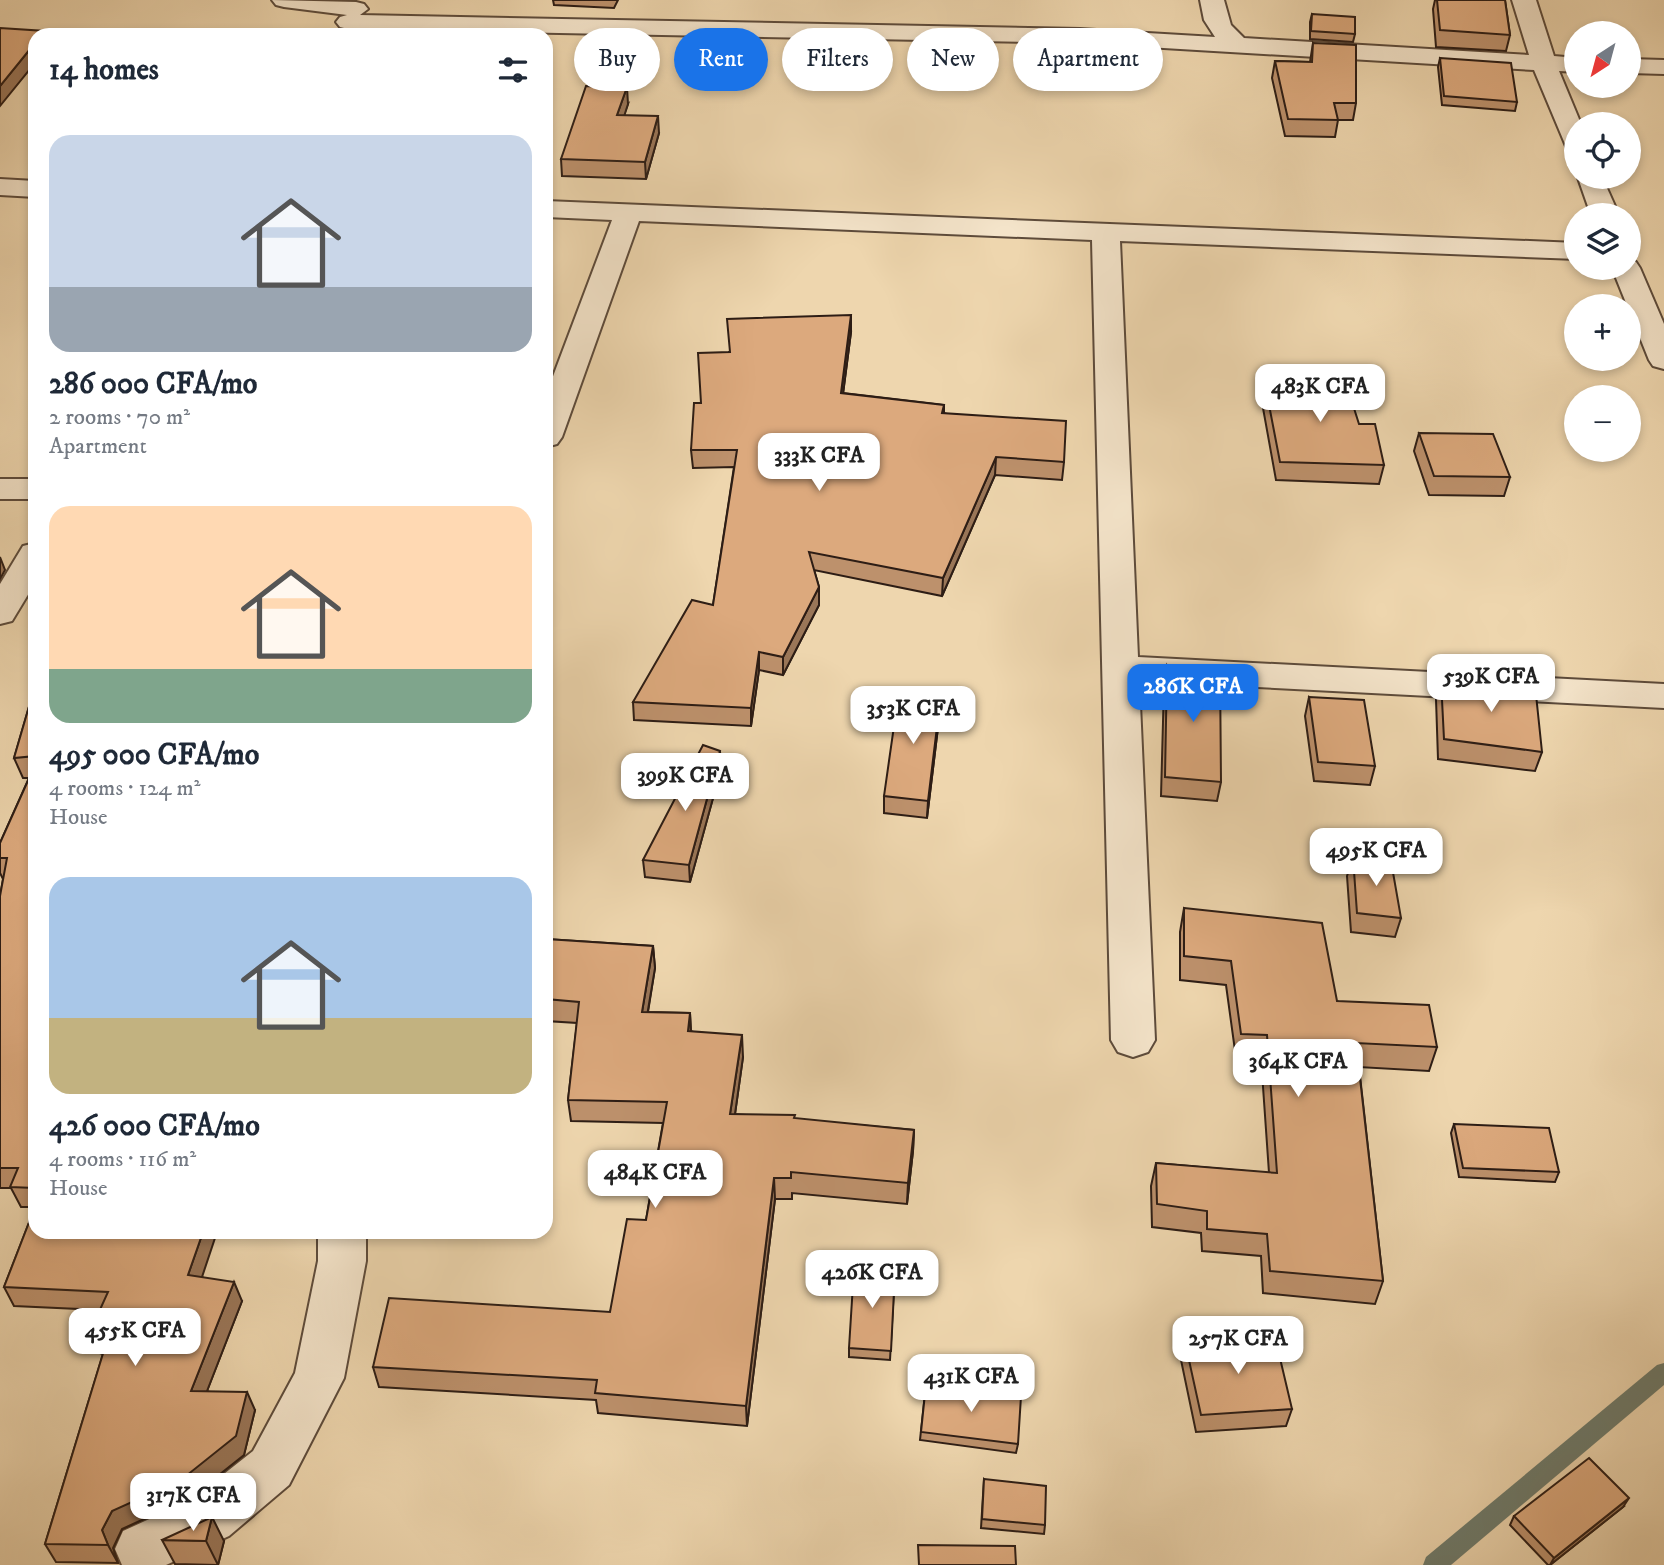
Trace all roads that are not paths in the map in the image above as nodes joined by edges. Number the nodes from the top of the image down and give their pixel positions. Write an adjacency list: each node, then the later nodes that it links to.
1 (284, 0): 5 (street)
2 (1212, 0): 9 (street)
3 (1524, 0): 10 (street)
4 (802, 4): 6 (street)
5 (351, 16): 7 (street)
6 (800, 28)
7 (782, 30)
8 (893, 33): 9 (street)
9 (1236, 44): 10 (street)
10 (1544, 64): 11 (street); 14 (street)
11 (1564, 65)
12 (1642, 66): 13 (street)
13 (1664, 67)
14 (1564, 113)
15 (0, 187): 16 (street)
16 (28, 189)
17 (553, 209): 18 (street)
18 (628, 213): 19 (street); 25 (street)
19 (1105, 232): 20 (street); 30 (street)
20 (1564, 250)
21 (1641, 274): 22 (street)
22 (1664, 278)
23 (1631, 280): 24 (street)
24 (1664, 360)
25 (553, 418)
26 (0, 489): 27 (street)
27 (28, 489)
28 (28, 566): 29 (street)
29 (0, 613)
30 (1121, 668): 31 (street); 32 (street)
31 (1664, 696)
32 (1133, 1040)
33 (342, 1239): 34 (street)
34 (142, 1549)

